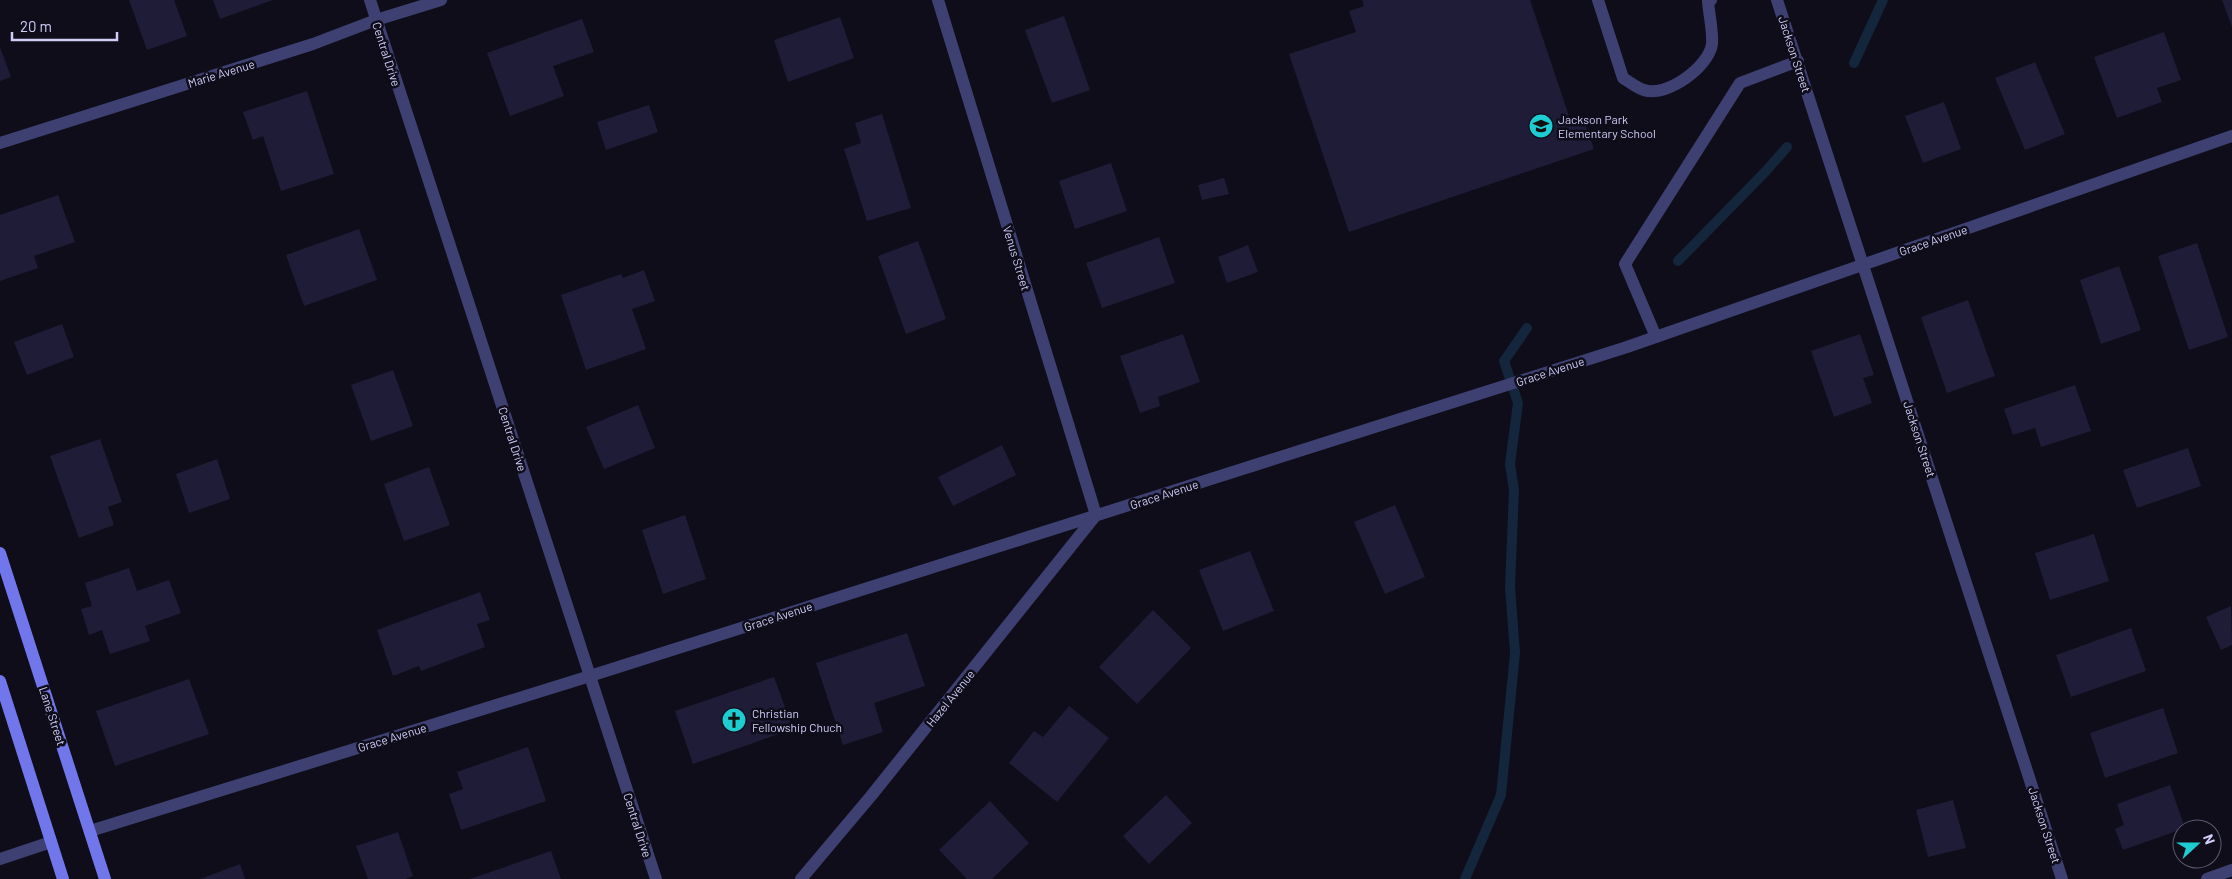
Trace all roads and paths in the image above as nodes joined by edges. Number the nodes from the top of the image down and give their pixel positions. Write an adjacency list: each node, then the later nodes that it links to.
1 (370, 0): 7 (street, Central Drive)
2 (441, 0): 7 (street, Marie Avenue)
3 (938, 0): 13 (street, Venus Street)
4 (1598, 0): 5 (street)
5 (1709, 0)
6 (1777, 0): 8 (street, Jackson Street)
7 (376, 20): 10 (street, Marie Avenue); 15 (street, Central Drive)
8 (1798, 61): 11 (street, Jackson Street); 12 (street)
9 (2232, 136): 11 (street, Grace Avenue)
10 (0, 143)
11 (1864, 264): 12 (street, Grace Avenue); 25 (street, Jackson Street)
12 (1656, 337): 13 (street, Grace Avenue)
13 (1096, 515): 15 (street, Grace Avenue); 24 (street, Hazel Avenue)
14 (0, 554): 17 (main road, Lane Street)
15 (590, 676): 17 (street, Grace Avenue); 23 (street, Central Drive)
16 (0, 681): 18 (main road)
17 (90, 831): 22 (main road, Lane Street)
18 (51, 842): 19 (street); 21 (main road)
19 (0, 859)
20 (2232, 870): 26 (street)
21 (63, 879)
22 (105, 879)
23 (656, 879)
24 (801, 879)
25 (2062, 879)
26 (2207, 879)

